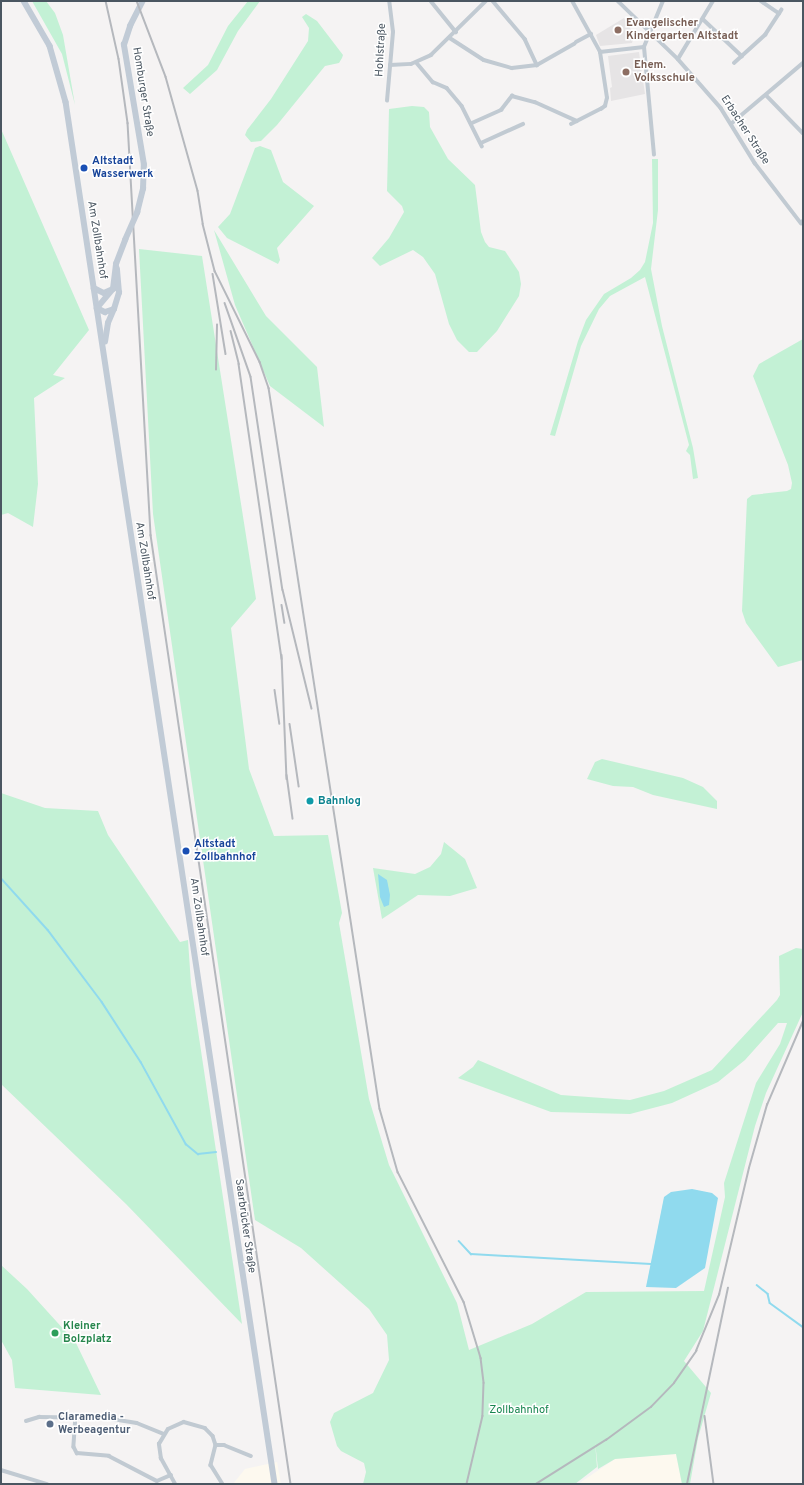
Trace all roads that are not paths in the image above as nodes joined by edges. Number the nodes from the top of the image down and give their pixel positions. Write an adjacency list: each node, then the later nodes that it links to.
1 (24, 1): 37 (main road, Am Zollbahnhof)
2 (143, 1): 36 (main road, Homburger Straße, bridge)
3 (389, 1): 25 (street, Hohlstraße)
4 (431, 1): 13 (street)
5 (486, 1): 13 (street)
6 (493, 1): 24 (street)
7 (572, 1): 14 (street)
8 (618, 1): 15 (street, Erbacher Straße)
9 (663, 1): 15 (street)
10 (713, 1): 12 (street)
11 (760, 1): 19 (street)
12 (703, 19): 19 (street); 20 (street)
13 (456, 32): 16 (street)
14 (591, 34): 18 (street); 24 (street)
15 (649, 34): 17 (street); 20 (street, Erbacher Straße)
16 (450, 38): 21 (street); 24 (street)
17 (644, 47): 18 (street); 34 (street)
18 (600, 52): 28 (street)
19 (742, 56): 22 (street)
20 (678, 59): 30 (street, Erbacher Straße)
21 (417, 62): 25 (street); 29 (street)
22 (734, 63)
23 (803, 63): 26 (street)
24 (537, 65)
25 (390, 66): 27 (street, Hohlstraße)
26 (766, 95): 30 (street); 33 (street)
27 (387, 101)
28 (577, 121): 29 (street); 32 (street)
29 (472, 123): 31 (street)
30 (732, 123): 35 (street, Erbacher Straße)
31 (523, 124)
32 (571, 124)
33 (803, 133)
34 (654, 154)
35 (802, 222)
36 (118, 258): 38 (main road); 40 (main road)
37 (94, 288): 38 (main road); 39 (main road, Am Zollbahnhof)
38 (113, 289): 39 (main road)
39 (97, 308): 40 (main road); 41 (main road, Am Zollbahnhof)
40 (114, 309): 41 (main road)
41 (104, 350): 42 (main road, Am Zollbahnhof)
42 (197, 970): 53 (main road, Saarbrücker Straße)
43 (76, 1416): 44 (street); 45 (street); 49 (street)
44 (26, 1421)
45 (164, 1434): 46 (street); 49 (street)
46 (216, 1445): 47 (street); 52 (street)
47 (251, 1456)
48 (1, 1470): 50 (street)
49 (170, 1475): 51 (street)
50 (47, 1484)
51 (175, 1484)
52 (223, 1484)
53 (275, 1484)

